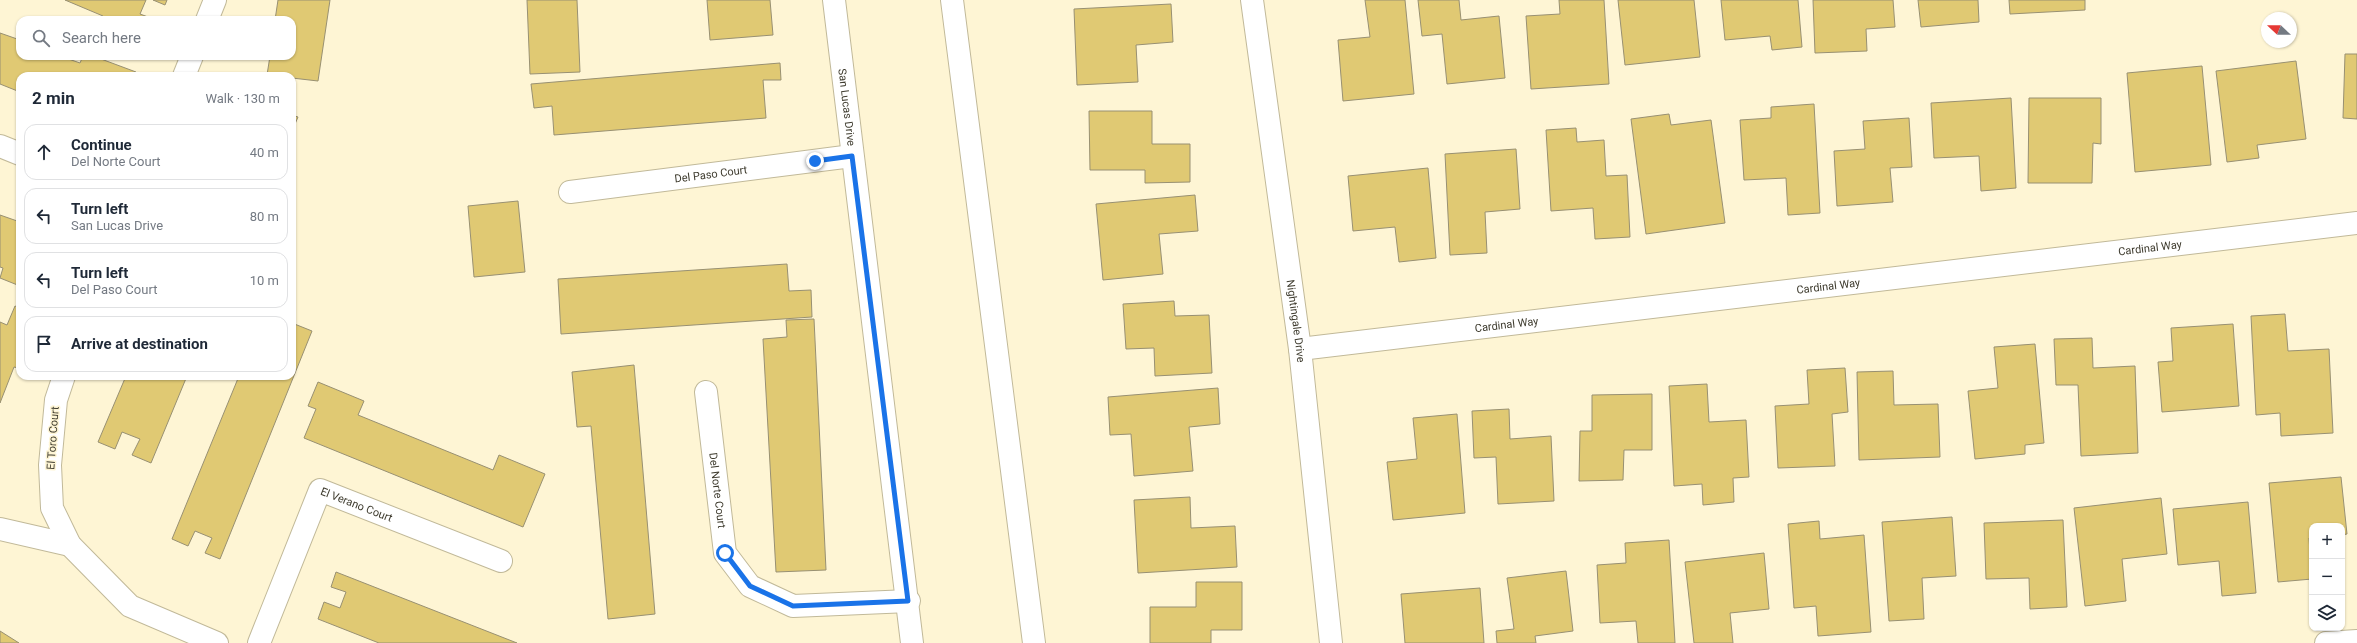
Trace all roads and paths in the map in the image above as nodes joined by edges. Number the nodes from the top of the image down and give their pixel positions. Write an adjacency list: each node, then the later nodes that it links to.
1 (215, 0): 5 (street)
2 (834, 0): 10 (street, San Lucas Drive)
3 (952, 0): 24 (street)
4 (1252, 0): 13 (street, Nightingale Drive)
5 (209, 16)
6 (190, 60): 7 (street)
7 (186, 72)
8 (0, 146): 9 (street)
9 (16, 152)
10 (852, 156): 11 (street, Del Paso Court); 19 (street, San Lucas Drive)
11 (570, 192)
12 (2357, 223): 13 (street, Cardinal Way)
13 (1300, 349): 25 (street, Nightingale Drive)
14 (63, 380): 17 (street, El Toro Court)
15 (706, 392): 19 (street, Del Norte Court)
16 (0, 529): 17 (street)
17 (70, 545): 21 (street)
18 (501, 561): 22 (street, El Verano Court)
19 (908, 601): 23 (street, San Lucas Drive)
20 (2357, 641): 26 (street)
21 (217, 643)
22 (259, 643)
23 (912, 643)
24 (1034, 643)
25 (1331, 643)
26 (2326, 643)

